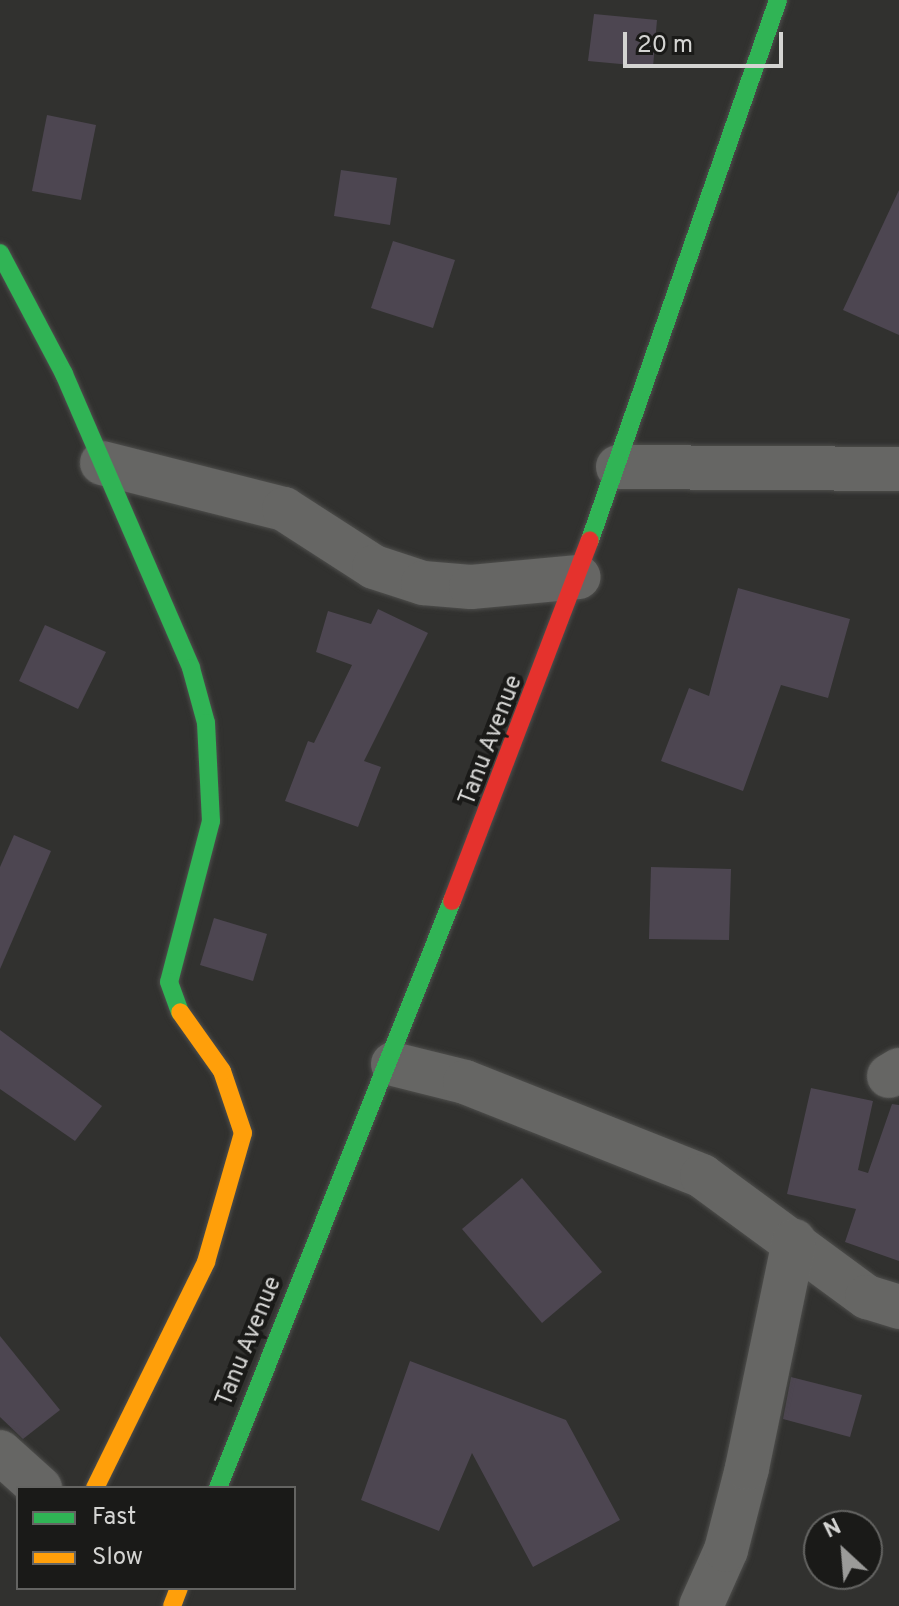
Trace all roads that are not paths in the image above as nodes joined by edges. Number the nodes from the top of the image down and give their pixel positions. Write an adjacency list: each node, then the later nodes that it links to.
1 (778, 0): 4 (street, Tanu Avenue)
2 (0, 253): 3 (street)
3 (102, 463): 6 (street); 12 (street)
4 (618, 467): 5 (street); 6 (street, Tanu Avenue)
5 (899, 469)
6 (579, 577): 7 (street, Tanu Avenue)
7 (393, 1064): 8 (street); 13 (street, Tanu Avenue)
8 (794, 1241): 9 (street); 16 (street)
9 (899, 1307)
10 (0, 1452): 11 (street)
11 (38, 1486)
12 (96, 1486)
13 (219, 1486)
14 (155, 1590): 15 (street)
15 (171, 1606)
16 (701, 1606)

